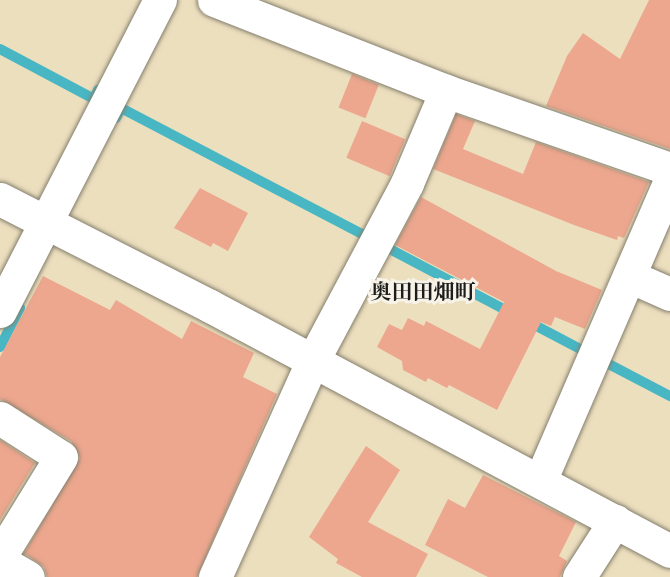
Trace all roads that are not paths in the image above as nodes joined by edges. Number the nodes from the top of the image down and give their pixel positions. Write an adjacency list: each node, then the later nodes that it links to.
1 (160, 0): 7 (street)
2 (214, 0): 3 (street)
3 (446, 91): 4 (street); 11 (street)
4 (670, 169)
5 (670, 180): 8 (street)
6 (0, 199): 7 (street)
7 (45, 222): 10 (street); 11 (street)
8 (629, 276): 9 (street); 13 (street)
9 (670, 294)
10 (0, 311)
11 (312, 362): 13 (street); 19 (street)
12 (0, 418): 16 (street)
13 (540, 481): 14 (street)
14 (615, 521): 15 (street); 20 (street)
15 (670, 551)
16 (0, 556)
17 (0, 561): 18 (street)
18 (28, 577)
19 (215, 577)
20 (579, 577)

